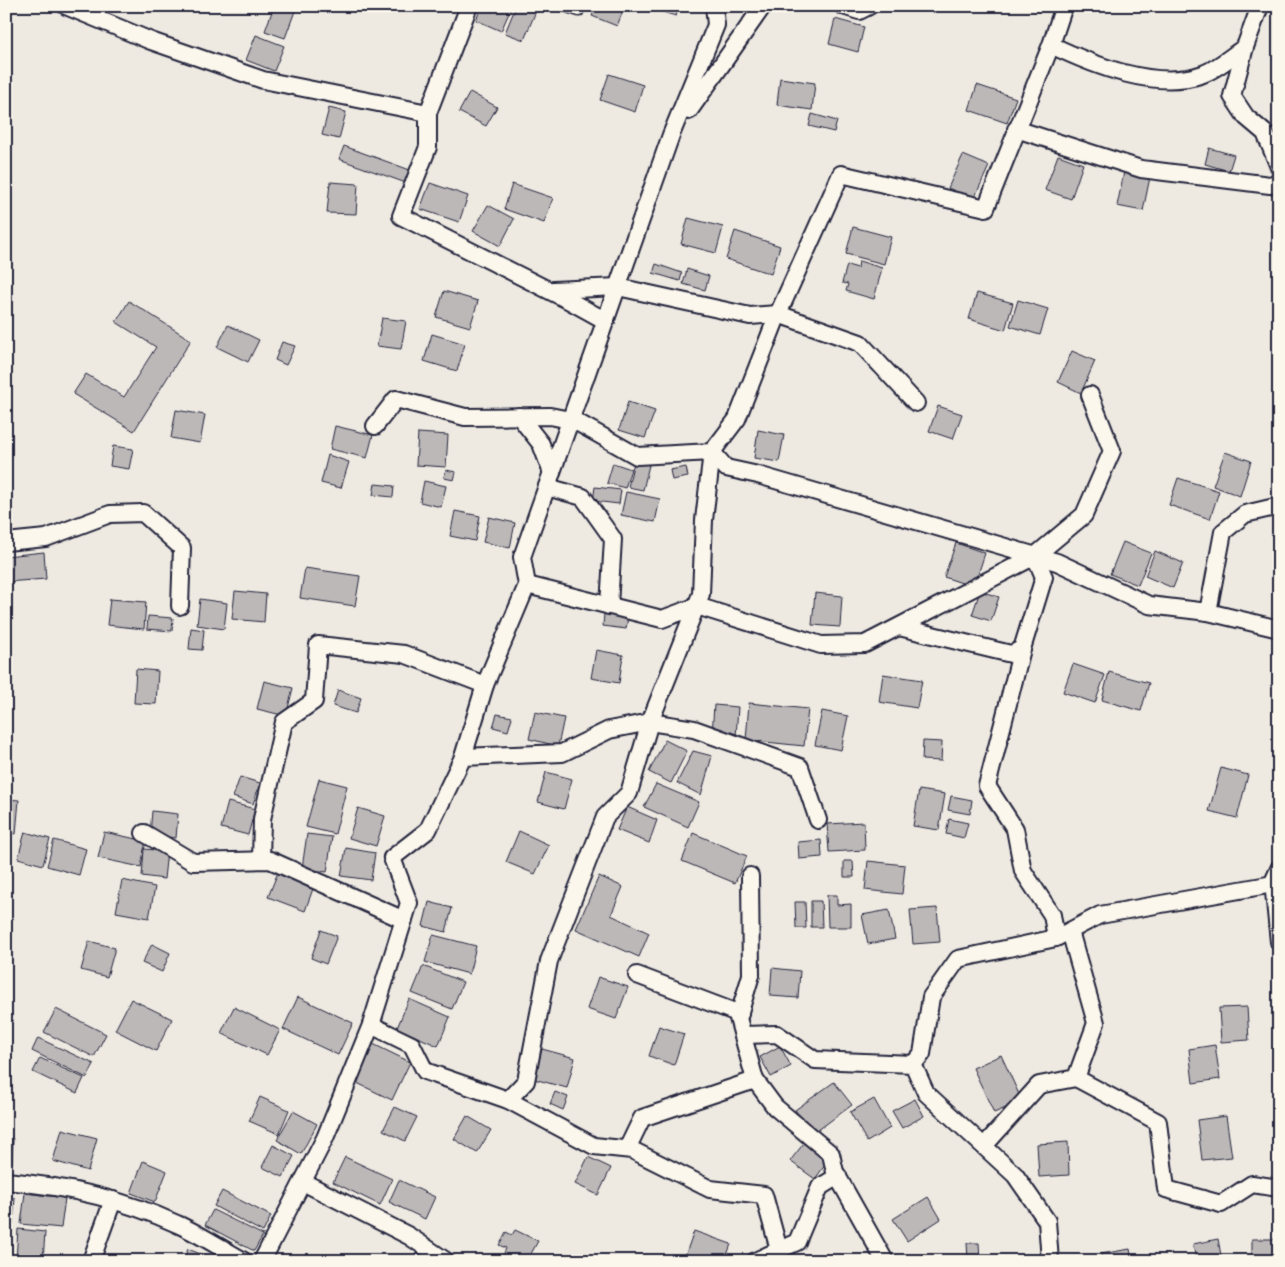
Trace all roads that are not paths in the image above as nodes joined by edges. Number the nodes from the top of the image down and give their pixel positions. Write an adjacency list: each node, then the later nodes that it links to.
1 (66, 6): 13 (street)
2 (468, 6): 13 (street)
3 (561, 6): 10 (lane)
4 (714, 6): 15 (street)
5 (763, 6): 15 (street)
6 (843, 6): 7 (street)
7 (869, 6)
8 (1064, 6): 11 (street)
9 (1260, 6): 12 (street)
10 (579, 12)
11 (1051, 45): 12 (street); 14 (street)
12 (1245, 47): 16 (street)
13 (428, 113): 19 (street)
14 (1016, 129): 17 (street); 20 (street)
15 (671, 135): 18 (street)
16 (1279, 168)
17 (1279, 182)
18 (618, 287): 19 (street); 20 (street); 21 (street)
19 (550, 290): 21 (street)
20 (778, 314): 23 (street); 27 (street)
21 (606, 322): 25 (street)
22 (1090, 395): 31 (street)
23 (916, 403)
24 (519, 416): 25 (street); 26 (street); 28 (street)
25 (571, 420): 27 (street); 28 (street)
26 (375, 426)
27 (712, 452): 31 (street); 35 (street)
28 (550, 480): 32 (street); 34 (street)
29 (1279, 506): 36 (street)
30 (6, 542): 33 (street)
31 (1035, 556): 36 (street); 37 (street); 39 (street)
32 (527, 585): 34 (street); 40 (street)
33 (180, 606)
34 (608, 606): 35 (street)
35 (697, 606): 37 (street); 41 (street)
36 (1208, 612): 38 (street)
37 (899, 627): 39 (street)
38 (1279, 629)
39 (1022, 648): 49 (street)
40 (485, 685): 42 (street); 45 (street)
41 (650, 722): 42 (street); 43 (street); 58 (street)
42 (463, 757): 48 (street)
43 (818, 820)
44 (144, 833): 45 (street)
45 (261, 860): 48 (street)
46 (750, 876): 52 (street)
47 (1277, 878): 49 (street); 50 (street)
48 (404, 920): 53 (street)
49 (1063, 935): 55 (street); 56 (street)
50 (1279, 942)
51 (637, 975): 52 (street)
52 (740, 1014): 54 (street)
53 (371, 1025): 58 (street); 63 (street)
54 (743, 1035): 55 (street); 57 (street)
55 (913, 1064): 59 (street)
56 (1076, 1078): 59 (street); 64 (street)
57 (755, 1080): 60 (street); 61 (street)
58 (508, 1100): 60 (street)
59 (984, 1146): 73 (street)
60 (627, 1149): 66 (street)
61 (838, 1176): 66 (street); 72 (street)
62 (6, 1181): 65 (street)
63 (303, 1182): 69 (street); 70 (street)
64 (1279, 1188)
65 (113, 1200): 67 (street); 68 (street)
66 (778, 1250): 71 (street)
67 (91, 1261)
68 (244, 1261)
69 (262, 1261)
70 (446, 1261)
71 (755, 1261)
72 (885, 1261)
73 (1050, 1261)

